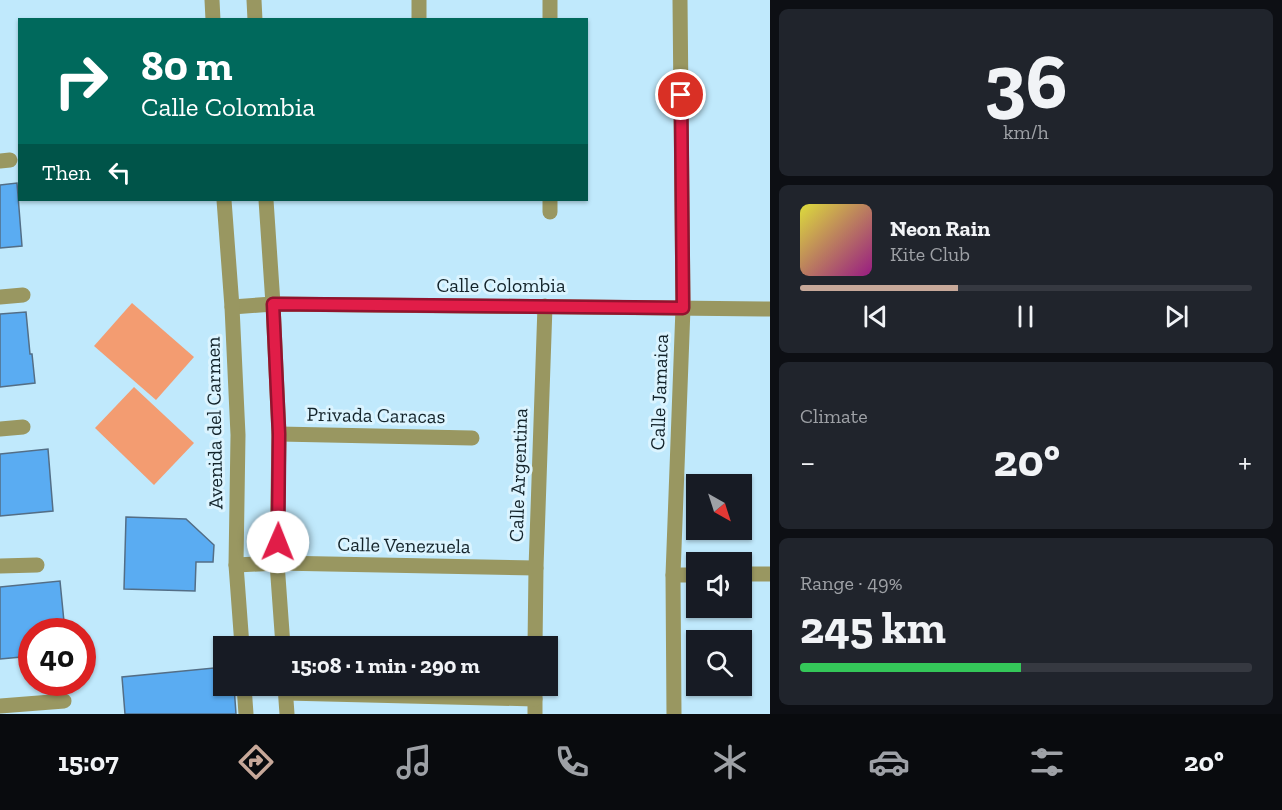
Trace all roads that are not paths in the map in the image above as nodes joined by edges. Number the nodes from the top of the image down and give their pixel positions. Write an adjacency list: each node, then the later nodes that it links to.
1 (212, 0): 6 (street)
2 (254, 0): 7 (street)
3 (419, 0): 8 (street)
4 (550, 0): 9 (street)
5 (680, 0): 17 (street, Calle Jamaica)
6 (213, 18)
7 (255, 18)
8 (419, 18)
9 (550, 18)
10 (224, 201): 16 (street, Avenida del Carmen)
11 (266, 201): 14 (street)
12 (23, 295): 13 (street)
13 (0, 297)
14 (273, 304): 15 (street, Calle Colombia); 16 (street, Calle Colombia); 21 (street)
15 (545, 306): 17 (street, Calle Colombia); 27 (street, Calle Argentina)
16 (232, 307): 25 (street, Avenida del Carmen)
17 (683, 308): 18 (street, Calle Colombia); 30 (street, Calle Jamaica)
18 (770, 309)
19 (23, 427): 20 (street)
20 (0, 429)
21 (279, 434): 22 (street, Privada Caracas); 23 (street)
22 (472, 438)
23 (278, 563): 25 (street, Calle Venezuela); 27 (street, Calle Venezuela); 33 (street)
24 (37, 565): 26 (street)
25 (236, 565): 32 (street, Avenida del Carmen)
26 (0, 566)
27 (536, 568): 34 (street, Calle Argentina)
28 (752, 574): 29 (street)
29 (770, 574)
30 (673, 575): 31 (street); 43 (street, Calle Jamaica)
31 (686, 575)
32 (241, 636)
33 (282, 636)
34 (536, 636)
35 (245, 696): 41 (street)
36 (286, 696): 42 (street)
37 (444, 696): 39 (street)
38 (64, 700): 40 (street)
39 (535, 700)
40 (0, 706)
41 (246, 714)
42 (287, 714)
43 (674, 714)

